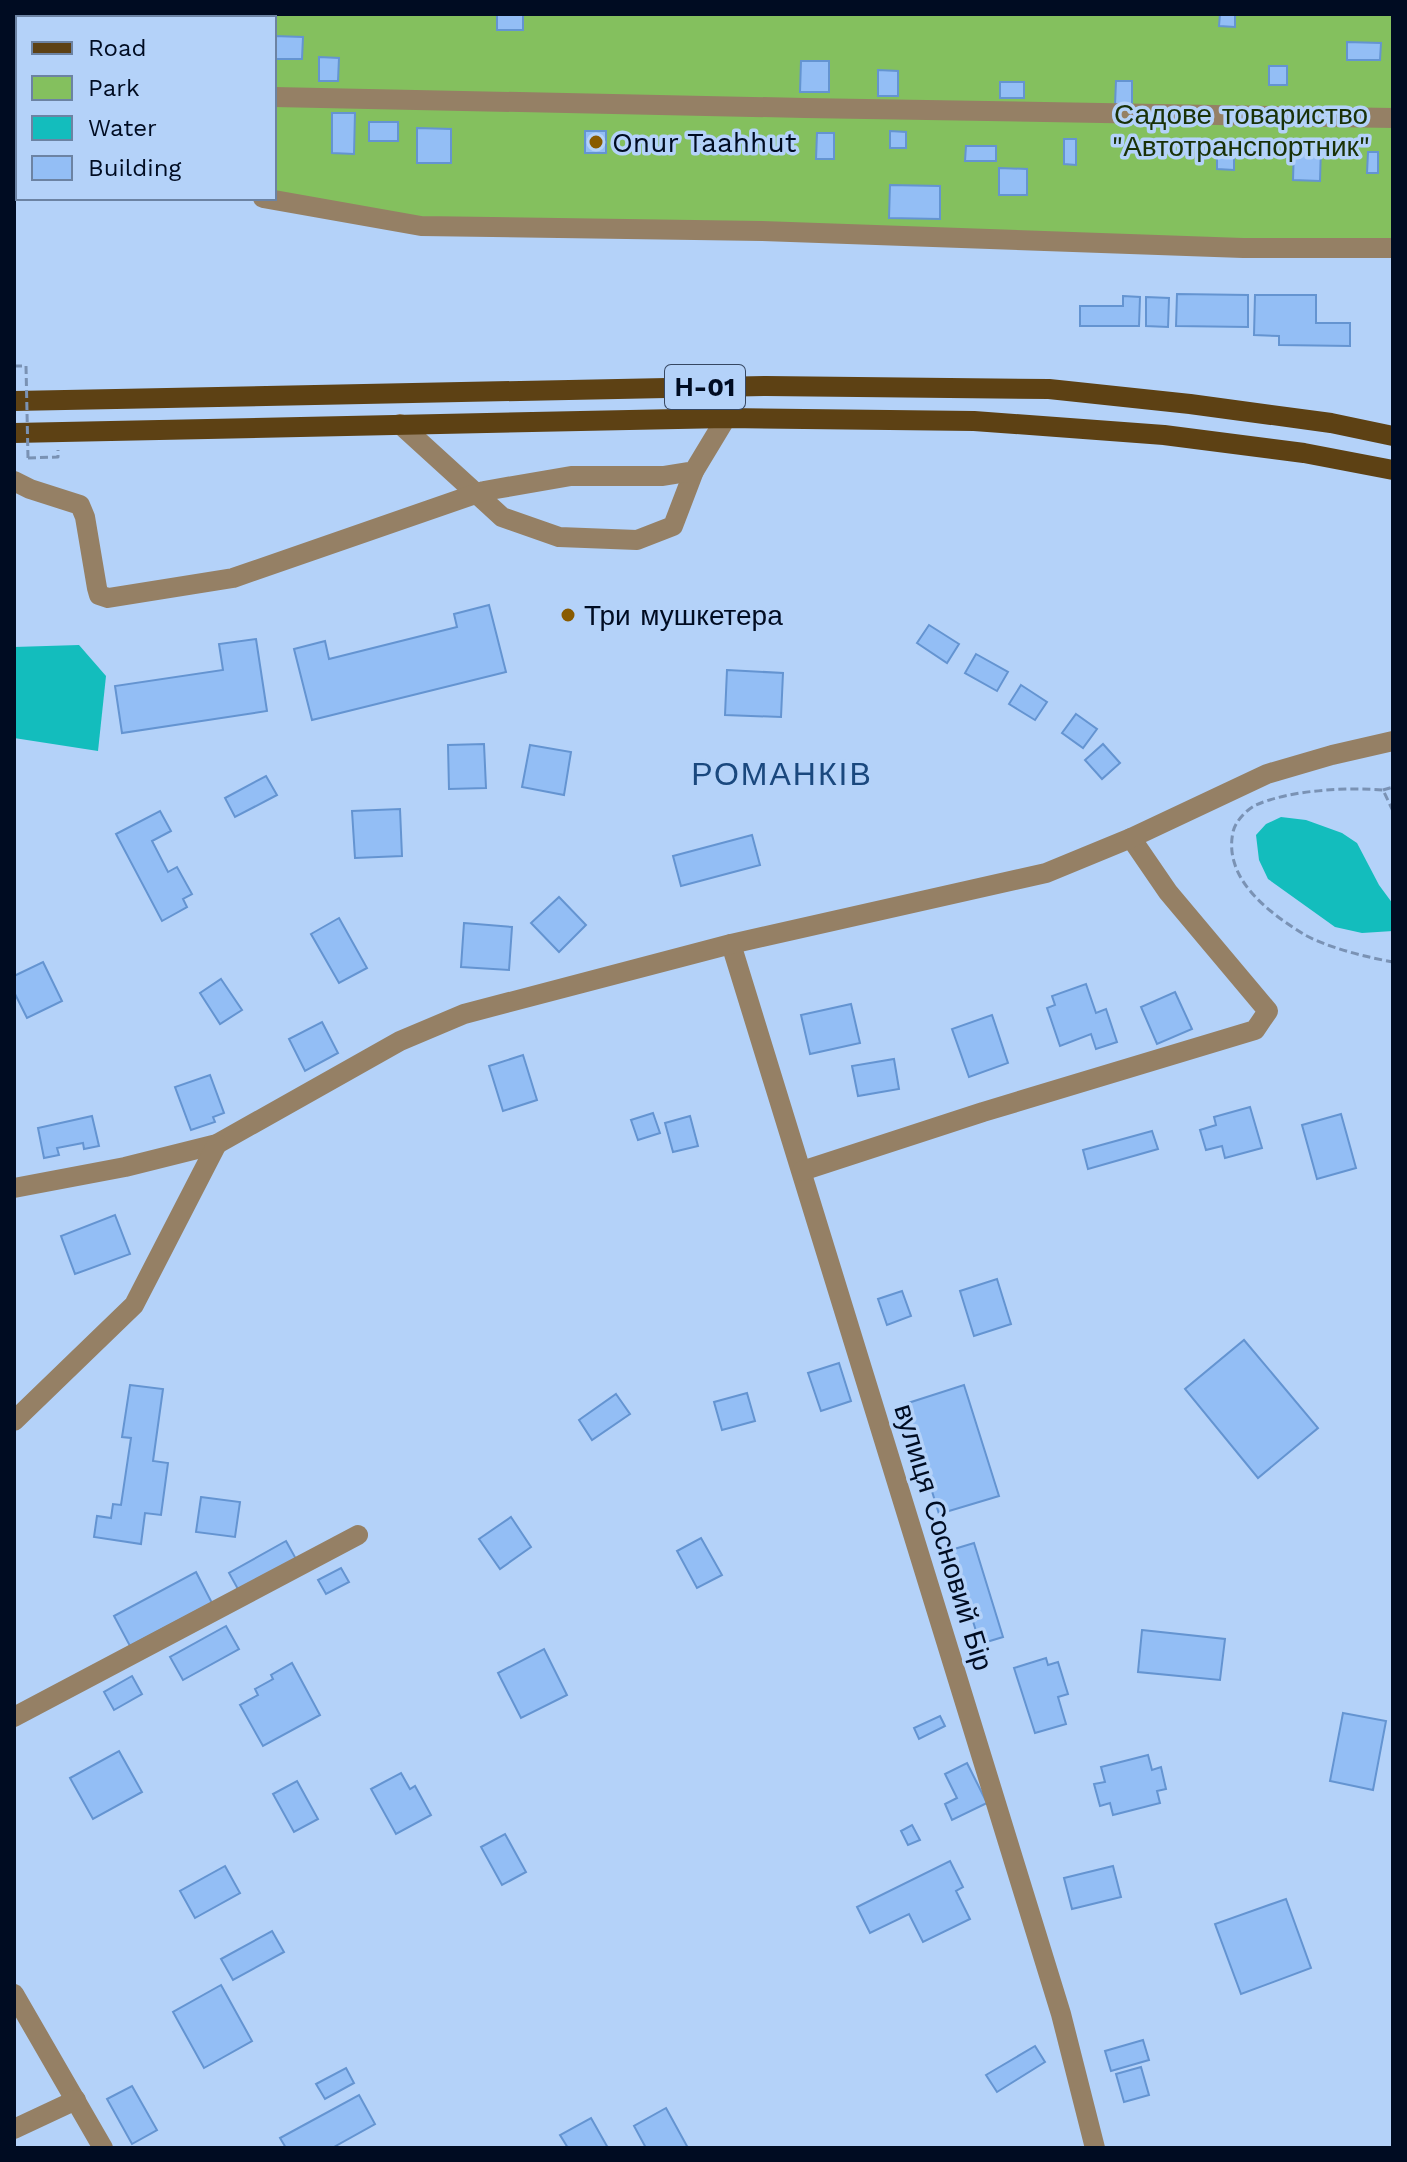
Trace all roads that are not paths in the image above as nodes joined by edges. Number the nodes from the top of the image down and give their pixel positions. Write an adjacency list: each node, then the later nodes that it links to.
1 (276, 97): 2 (street)
2 (1393, 118)
3 (274, 200): 4 (street)
4 (1393, 248)
5 (14, 401): 9 (main road, Н-01)
6 (726, 418): 7 (main road, Н-01); 10 (main road, Н-01); 11 (street)
7 (400, 424): 8 (main road, Н-01); 13 (street)
8 (14, 433)
9 (1393, 436)
10 (1393, 470)
11 (694, 471): 13 (street); 13 (street)
12 (14, 481): 13 (street)
13 (477, 494)
14 (1393, 741): 15 (street)
15 (1131, 838): 16 (street); 18 (street)
16 (731, 944): 17 (street); 18 (street, вулиця Сосновий Бір)
17 (217, 1144): 19 (street); 20 (street)
18 (802, 1171): 27 (street, вулиця Сосновий Бір)
19 (14, 1188)
20 (14, 1421)
21 (358, 1535): 22 (street)
22 (14, 1717)
23 (14, 1994): 24 (street)
24 (76, 2100): 25 (street); 26 (street)
25 (14, 2129)
26 (103, 2148)
27 (1095, 2148)

